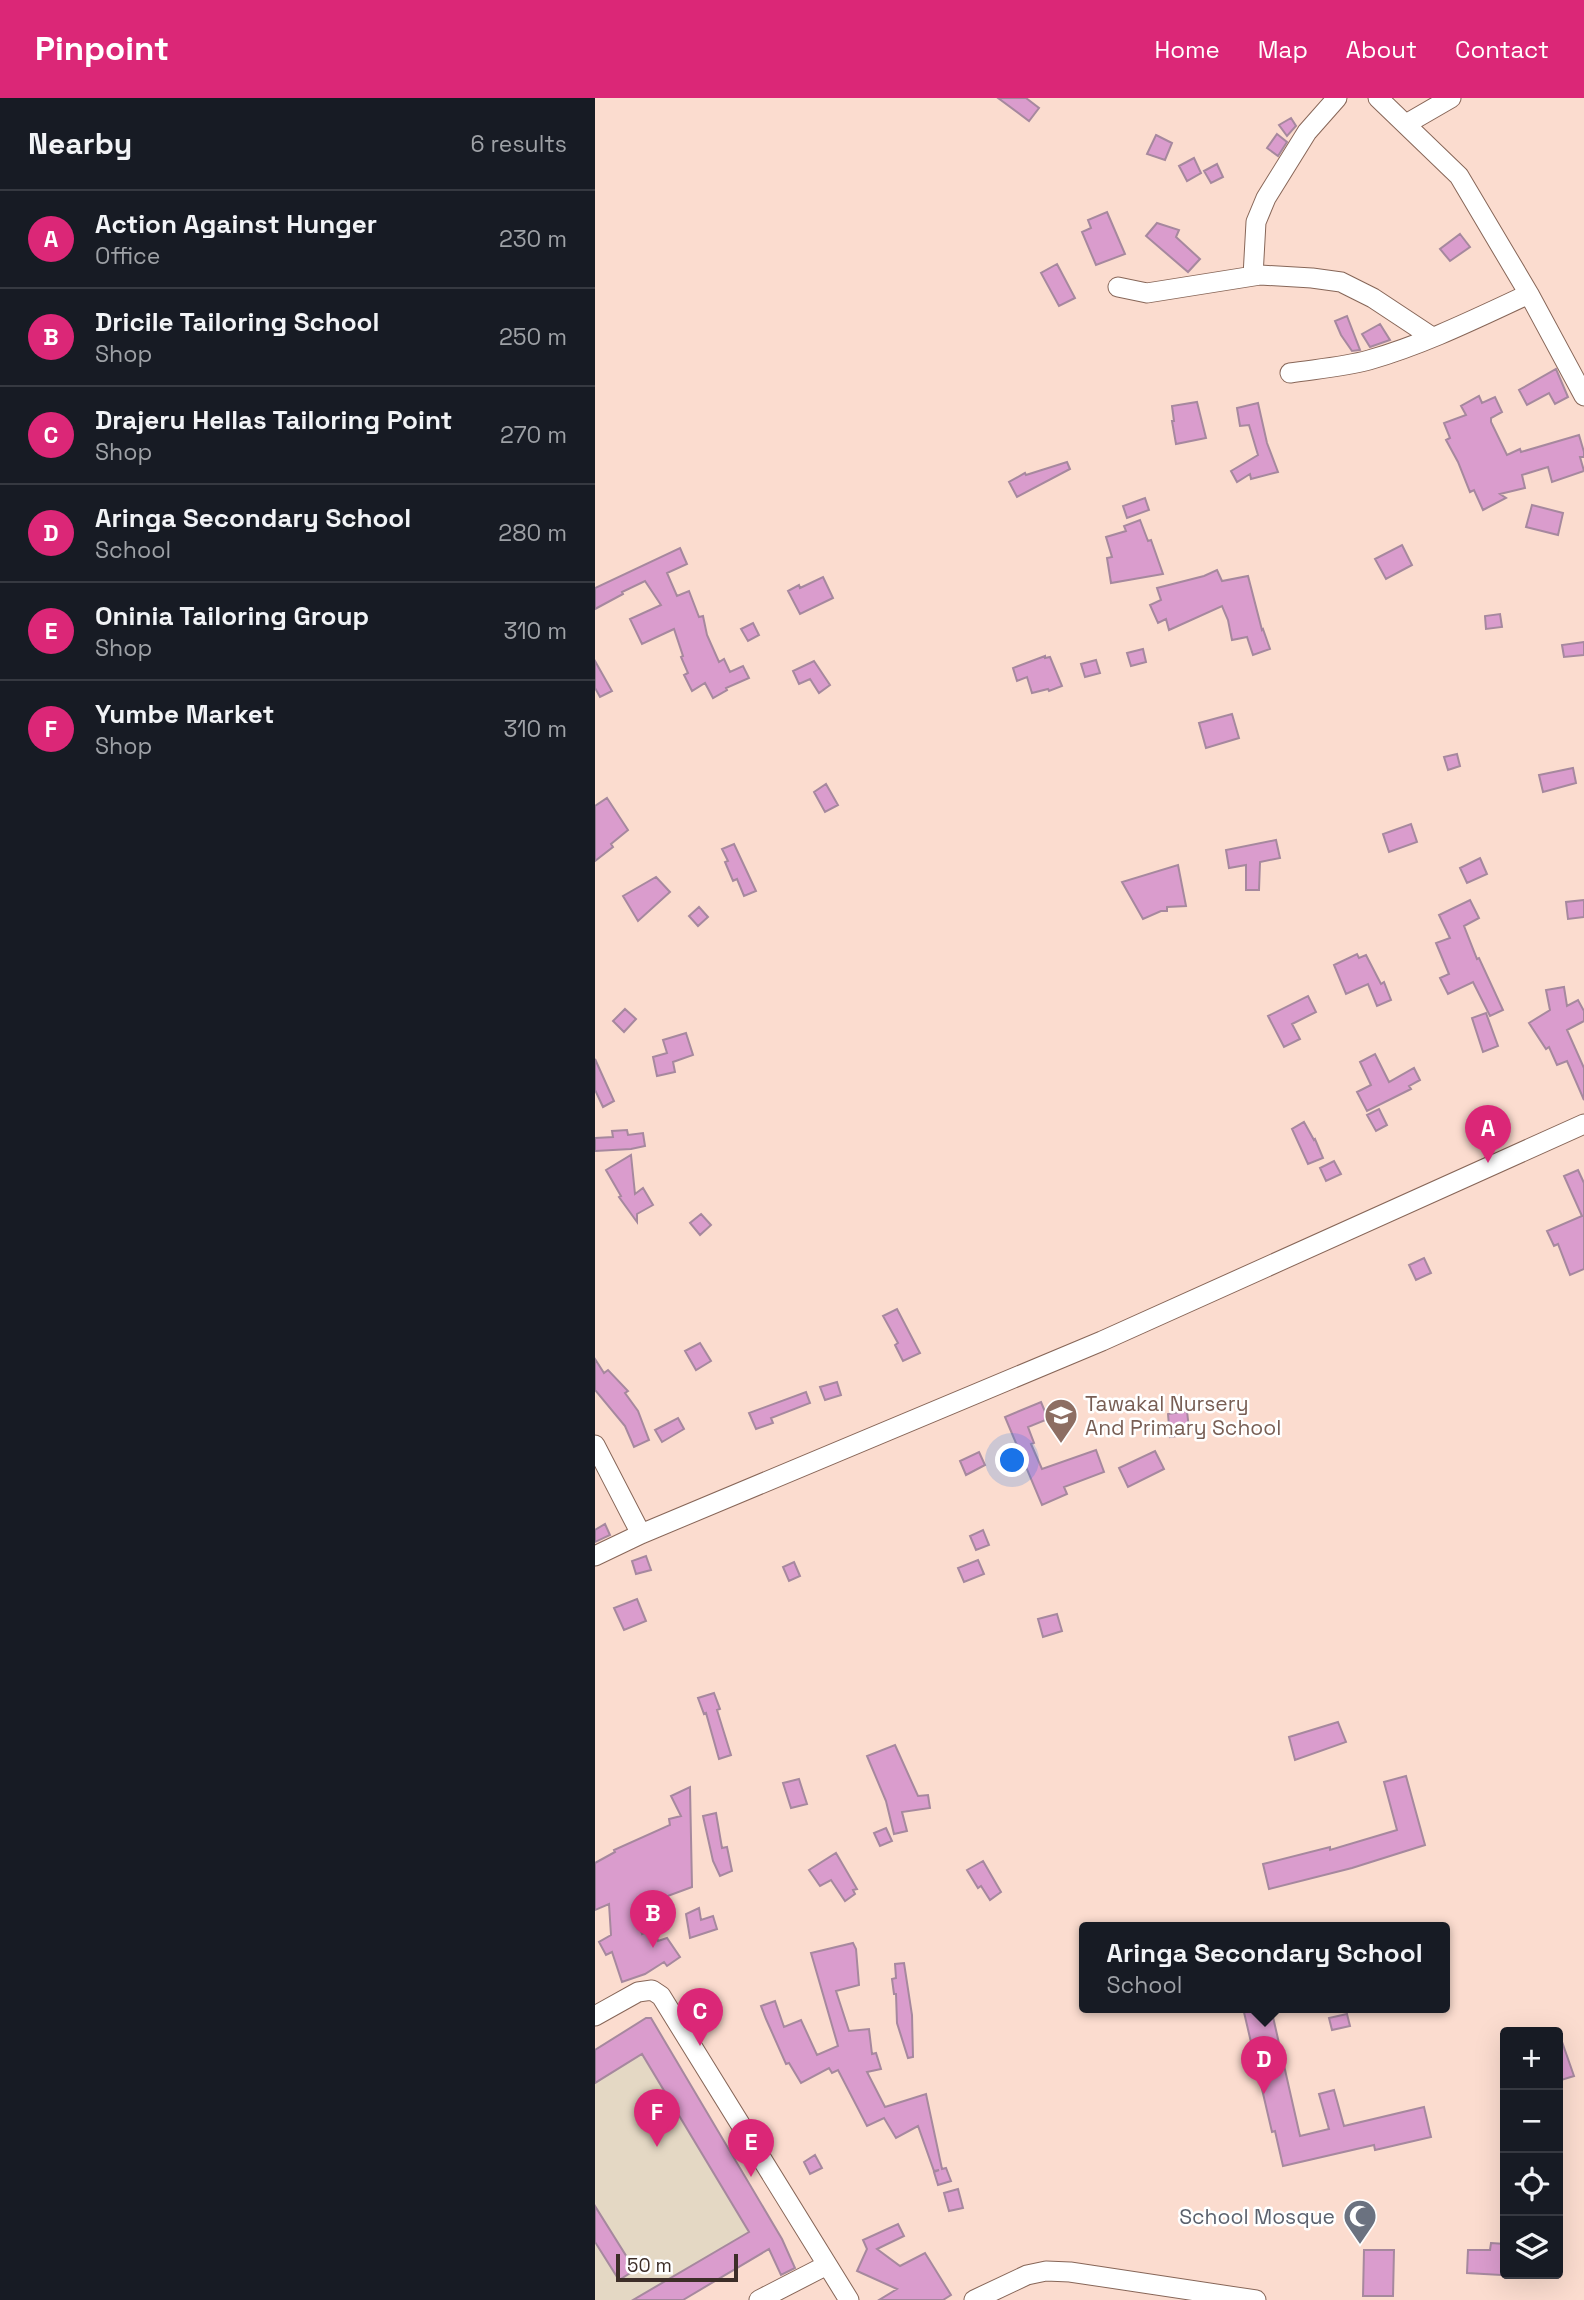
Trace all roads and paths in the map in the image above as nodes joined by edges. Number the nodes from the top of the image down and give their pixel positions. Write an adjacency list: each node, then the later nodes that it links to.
1 (1337, 98): 5 (street)
2 (1378, 98): 4 (street)
3 (1451, 98): 4 (street)
4 (1406, 124): 7 (street)
5 (1253, 275): 6 (street); 8 (street)
6 (1118, 286)
7 (1529, 294): 8 (street); 10 (street)
8 (1432, 337): 9 (street)
9 (1290, 373)
10 (1584, 396)
11 (1584, 1124): 13 (street)
12 (595, 1444): 13 (street)
13 (641, 1534): 14 (street)
14 (595, 1556)
15 (595, 2016): 16 (street)
16 (827, 2265): 18 (street); 19 (street)
17 (1120, 2279): 20 (street); 21 (street); 22 (street)
18 (759, 2300)
19 (849, 2300)
20 (974, 2300)
21 (1128, 2300)
22 (1256, 2300)

